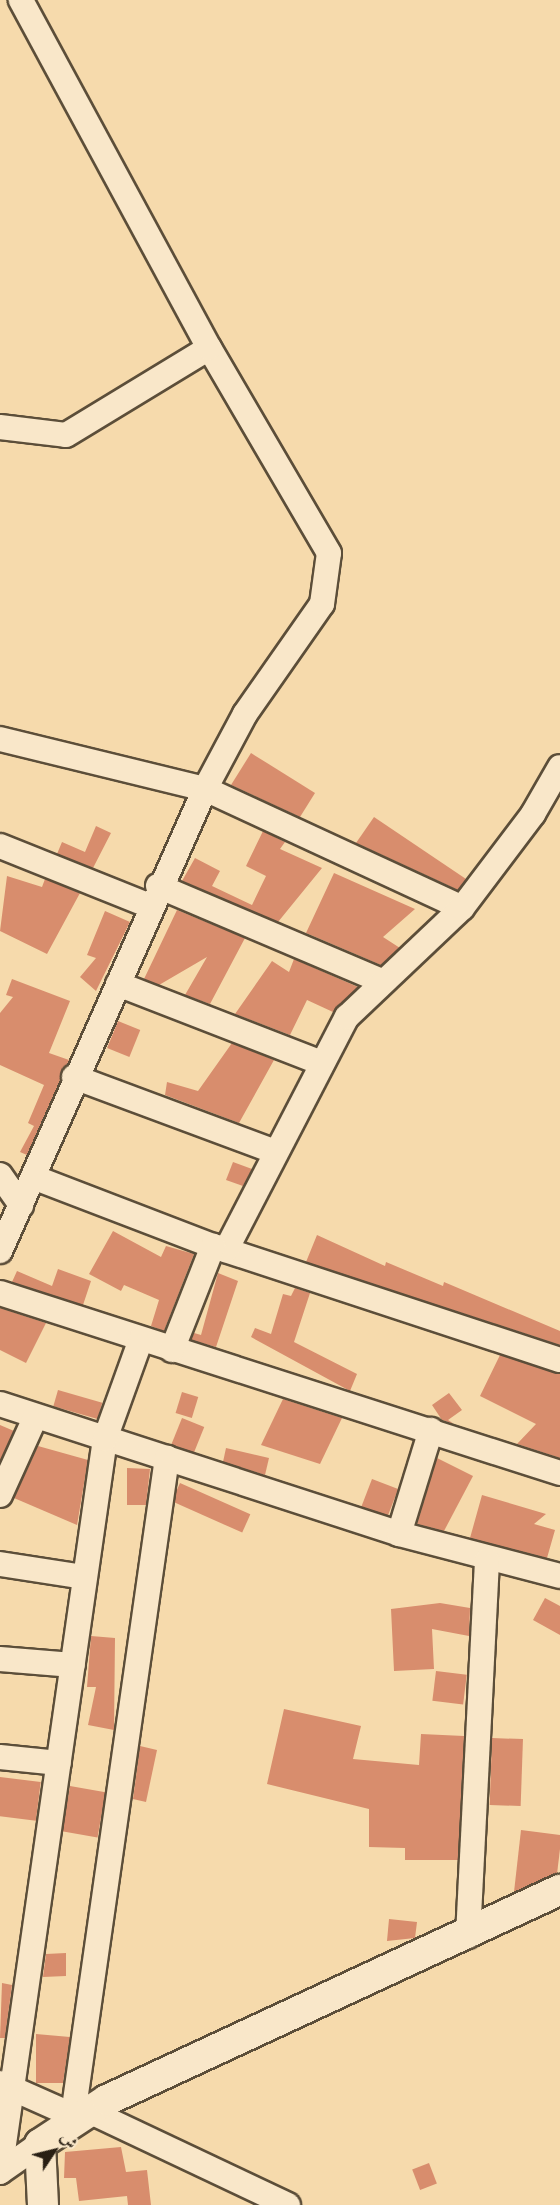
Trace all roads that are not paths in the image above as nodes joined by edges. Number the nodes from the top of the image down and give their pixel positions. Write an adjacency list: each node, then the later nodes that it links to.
1 (21, 0): 2 (street)
2 (210, 348): 3 (street); 6 (street)
3 (0, 427)
4 (0, 739): 6 (street)
5 (560, 767): 9 (street)
6 (205, 789): 8 (street); 9 (street)
7 (0, 846): 8 (street)
8 (154, 896): 10 (street); 11 (street)
9 (462, 908): 10 (street)
10 (382, 981): 12 (street)
11 (118, 984): 12 (street); 13 (street)
12 (322, 1063): 14 (street)
13 (74, 1077): 14 (street); 16 (street)
14 (276, 1152): 18 (street)
15 (0, 1175): 17 (street)
16 (33, 1178): 17 (street); 18 (street)
17 (21, 1205): 19 (street)
18 (219, 1248): 22 (street); 23 (street)
19 (0, 1251)
20 (0, 1293): 21 (street)
21 (141, 1339): 22 (street); 27 (street)
22 (172, 1350): 26 (street)
23 (560, 1360)
24 (0, 1404): 25 (street)
25 (35, 1418): 27 (street); 30 (street)
26 (431, 1430): 29 (street); 31 (street)
27 (105, 1439): 28 (street); 35 (street)
28 (167, 1458): 31 (street); 43 (street)
29 (560, 1473)
30 (0, 1495)
31 (399, 1534): 32 (street)
32 (487, 1560): 34 (street); 41 (street)
33 (0, 1564): 35 (street)
34 (560, 1576)
35 (84, 1577): 37 (street)
36 (0, 1659): 37 (street)
37 (73, 1665): 39 (street)
38 (0, 1757): 39 (street)
39 (59, 1763): 42 (street)
40 (560, 1890): 41 (street)
41 (468, 1936): 43 (street)
42 (5, 2085): 43 (street); 45 (street)
43 (80, 2114): 44 (street); 47 (street)
44 (40, 2144): 45 (street); 46 (street)
45 (0, 2172)
46 (44, 2205)
47 (288, 2205)

